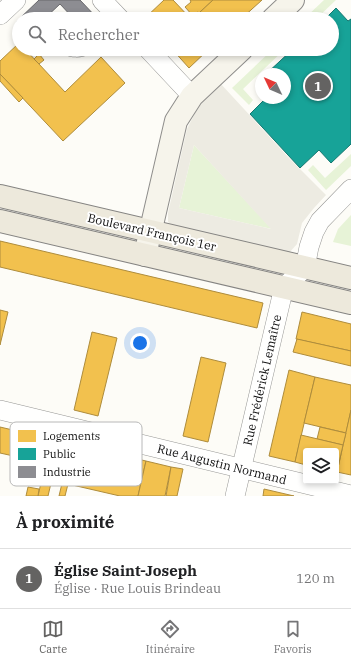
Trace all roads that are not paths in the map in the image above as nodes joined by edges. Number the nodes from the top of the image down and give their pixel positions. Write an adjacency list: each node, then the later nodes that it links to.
1 (16, 0): 6 (street)
2 (102, 0): 4 (street)
3 (293, 0): 5 (main road)
4 (113, 12)
5 (280, 12)
6 (0, 15)
7 (155, 56): 9 (street)
8 (235, 56): 9 (main road)
9 (192, 96): 13 (main road)
10 (351, 189): 15 (street)
11 (0, 196): 13 (main road, Boulevard François 1er)
12 (0, 221): 14 (main road, Boulevard François 1er)
13 (150, 232): 14 (main road); 15 (main road, Boulevard François 1er)
14 (145, 255): 17 (main road, Boulevard François 1er)
15 (304, 268): 16 (main road, Boulevard François 1er); 17 (street)
16 (351, 278)
17 (284, 287): 18 (main road, Boulevard François 1er); 22 (street, Rue Frédérick Lemaître)
18 (351, 303)
19 (0, 410): 20 (street, Rue Augustin Normand)
20 (49, 422)
21 (142, 445): 22 (street, Rue Augustin Normand)
22 (241, 469): 23 (street, Rue Augustin Normand); 24 (street, Rue Frédérick Lemaître)
23 (351, 495)
24 (234, 496)

